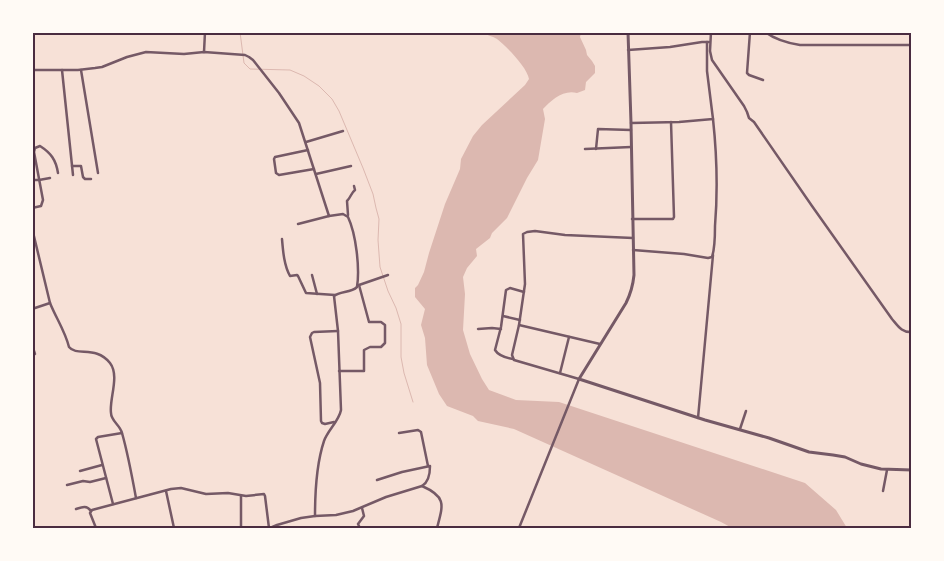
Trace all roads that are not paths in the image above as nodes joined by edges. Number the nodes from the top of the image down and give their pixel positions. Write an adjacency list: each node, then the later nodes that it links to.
1 (205, 32): 9 (street)
2 (628, 32): 8 (street)
3 (711, 32): 6 (street)
4 (750, 32): 13 (street)
5 (765, 32): 7 (street)
6 (709, 42): 8 (street); 14 (street); 60 (street)
7 (912, 45)
8 (628, 50): 16 (street)
9 (204, 52): 12 (street); 19 (street)
10 (32, 70): 11 (street)
11 (62, 70): 12 (street); 24 (street)
12 (81, 70): 28 (street)
13 (763, 80)
14 (713, 119): 15 (street); 45 (street)
15 (671, 122): 16 (street); 39 (street)
16 (631, 123): 17 (street)
17 (631, 130): 20 (street); 22 (street)
18 (343, 131): 19 (street)
19 (306, 142): 23 (street)
20 (631, 148): 22 (street); 39 (street)
21 (585, 149): 22 (street)
22 (596, 149)
23 (308, 150): 26 (street); 26 (street)
24 (72, 166): 30 (street); 32 (street)
25 (351, 166): 29 (street)
26 (314, 169): 29 (street)
27 (58, 173): 34 (street)
28 (98, 173)
29 (315, 174): 37 (street)
30 (73, 175)
31 (50, 178): 34 (street)
32 (91, 179)
33 (32, 180): 34 (street)
34 (39, 180): 36 (street)
35 (354, 186): 38 (street)
36 (32, 208)
37 (329, 216): 38 (street); 40 (street)
38 (348, 217): 48 (street)
39 (632, 219): 42 (street)
40 (298, 224)
41 (32, 228): 52 (street)
42 (633, 238): 44 (street); 49 (street)
43 (282, 239): 50 (street)
44 (633, 250): 45 (street); 62 (street)
45 (713, 255): 70 (street)
46 (312, 275): 50 (street)
47 (388, 275): 48 (street)
48 (358, 285): 51 (street); 66 (street)
49 (524, 292): 54 (street); 55 (street)
50 (317, 294): 51 (street)
51 (335, 295): 59 (street)
52 (50, 303): 53 (street); 73 (street)
53 (32, 309)
54 (503, 316): 55 (street); 58 (street)
55 (520, 320): 56 (street)
56 (519, 325): 61 (street); 65 (street)
57 (478, 329): 58 (street)
58 (501, 329): 65 (street)
59 (338, 331): 66 (street); 71 (street)
60 (912, 332)
61 (569, 337): 62 (street); 67 (street)
62 (600, 344): 68 (street)
63 (32, 345): 64 (street)
64 (35, 354)
65 (513, 359): 67 (street)
66 (339, 371): 71 (street)
67 (560, 373): 68 (street)
68 (579, 379): 70 (street); 99 (street)
69 (746, 411): 72 (street)
70 (698, 418): 72 (street)
71 (335, 422): 92 (street)
72 (740, 429): 77 (street)
73 (122, 433): 75 (street); 87 (street)
74 (399, 433): 76 (street)
75 (102, 465): 79 (street); 80 (street)
76 (428, 466): 81 (street); 83 (street)
77 (887, 470): 78 (street); 84 (street)
78 (912, 470)
79 (80, 471)
80 (106, 478): 82 (street); 88 (street)
81 (378, 480)
82 (67, 485)
83 (422, 486): 90 (street); 98 (street)
84 (883, 490)
85 (166, 491): 86 (street); 87 (street); 94 (street)
86 (240, 496): 95 (street); 96 (street)
87 (136, 498): 88 (street)
88 (113, 504): 91 (street)
89 (76, 508): 91 (street)
90 (362, 508): 92 (street); 97 (street)
91 (91, 511): 93 (street)
92 (315, 516): 96 (street)
93 (96, 528)
94 (174, 528)
95 (241, 528)
96 (269, 528)
97 (360, 528)
98 (437, 528)
99 (519, 528)

